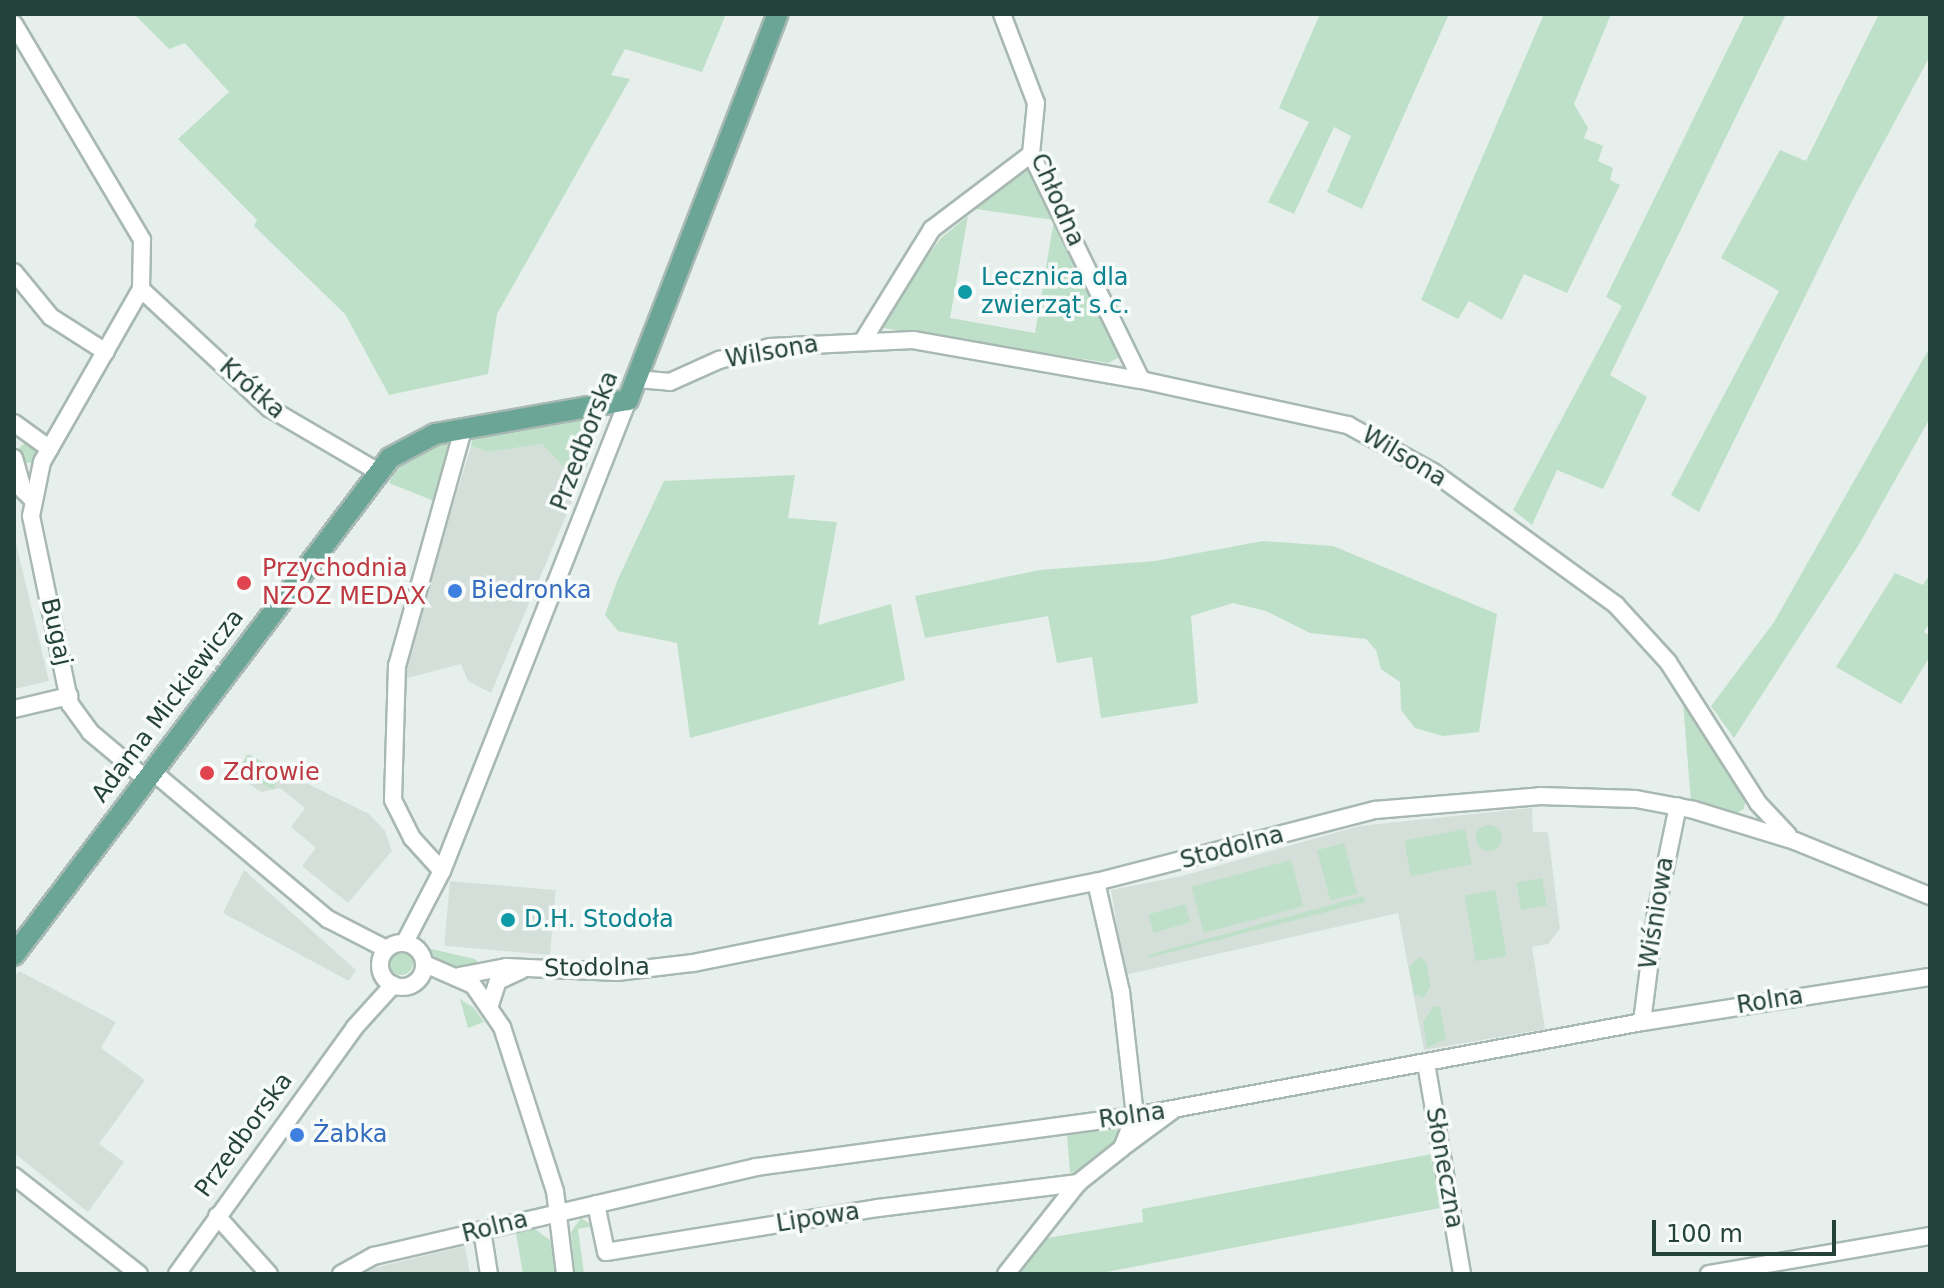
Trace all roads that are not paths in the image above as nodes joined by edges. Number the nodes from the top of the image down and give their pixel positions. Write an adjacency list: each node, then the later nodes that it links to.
1 (778, 14): 9 (main road, Przedborska)
2 (1002, 14): 4 (street, Chłodna)
3 (14, 24): 6 (street)
4 (1031, 154): 7 (street); 10 (street, Chłodna)
5 (14, 272): 8 (street)
6 (141, 289): 8 (street); 16 (street, Krótka)
7 (864, 339): 9 (street, Wilsona); 10 (street, Wilsona)
8 (106, 352): 14 (street)
9 (637, 379): 11 (main road, Przedborska)
10 (1141, 380): 21 (street, Wilsona)
11 (628, 400): 13 (main road, Adama Mickiewicza); 25 (street, Przedborska)
12 (14, 423): 14 (street)
13 (463, 429): 16 (main road, Adama Mickiewicza); 25 (street)
14 (50, 449): 17 (street)
15 (14, 458): 17 (street, Bugaj)
16 (377, 471): 20 (main road, Adama Mickiewicza)
17 (32, 499): 18 (street, Bugaj)
18 (69, 696): 19 (street); 20 (street, Bugaj)
19 (14, 709)
20 (149, 775): 29 (main road, Adama Mickiewicza); 30 (street, Bugaj)
21 (1758, 803): 23 (street); 24 (street, Wilsona)
22 (1678, 806): 23 (street, Stodolna); 26 (street, Stodolna); 36 (street, Wiśniowa)
23 (1739, 822): 24 (street, Stodolna)
24 (1795, 841): 27 (street, Stodolna)
25 (439, 878): 28 (street, Przedborska)
26 (1096, 882): 31 (street, Stodolna); 39 (street)
27 (1930, 896)
28 (411, 945): 30 (street); 32 (street)
29 (14, 955)
30 (385, 967): 32 (street); 45 (street, Przedborska)
31 (524, 970): 33 (street, Stodolna); 35 (street, Stodolna)
32 (423, 971): 33 (street); 35 (street)
33 (459, 976): 35 (street)
34 (1930, 977): 36 (street, Rolna)
35 (490, 1005): 44 (street)
36 (1642, 1022): 37 (street, Rolna)
37 (1426, 1063): 38 (street, Rolna); 55 (street, Słoneczna)
38 (1173, 1110): 39 (street, Rolna); 40 (street)
39 (1135, 1116): 40 (street); 43 (street, Rolna)
40 (1122, 1148): 42 (street)
41 (14, 1176): 48 (street)
42 (1078, 1183): 43 (street, Lipowa); 54 (street)
43 (596, 1204): 44 (street, Rolna)
44 (559, 1211): 46 (street, Rolna); 53 (street)
45 (217, 1216): 49 (street, Przedborska); 50 (street)
46 (482, 1230): 51 (street, Rolna); 52 (street)
47 (1930, 1236): 56 (street)
48 (139, 1274)
49 (177, 1274)
50 (269, 1274)
51 (341, 1274)
52 (489, 1274)
53 (565, 1274)
54 (1006, 1274)
55 (1462, 1274)
56 (1709, 1274)

